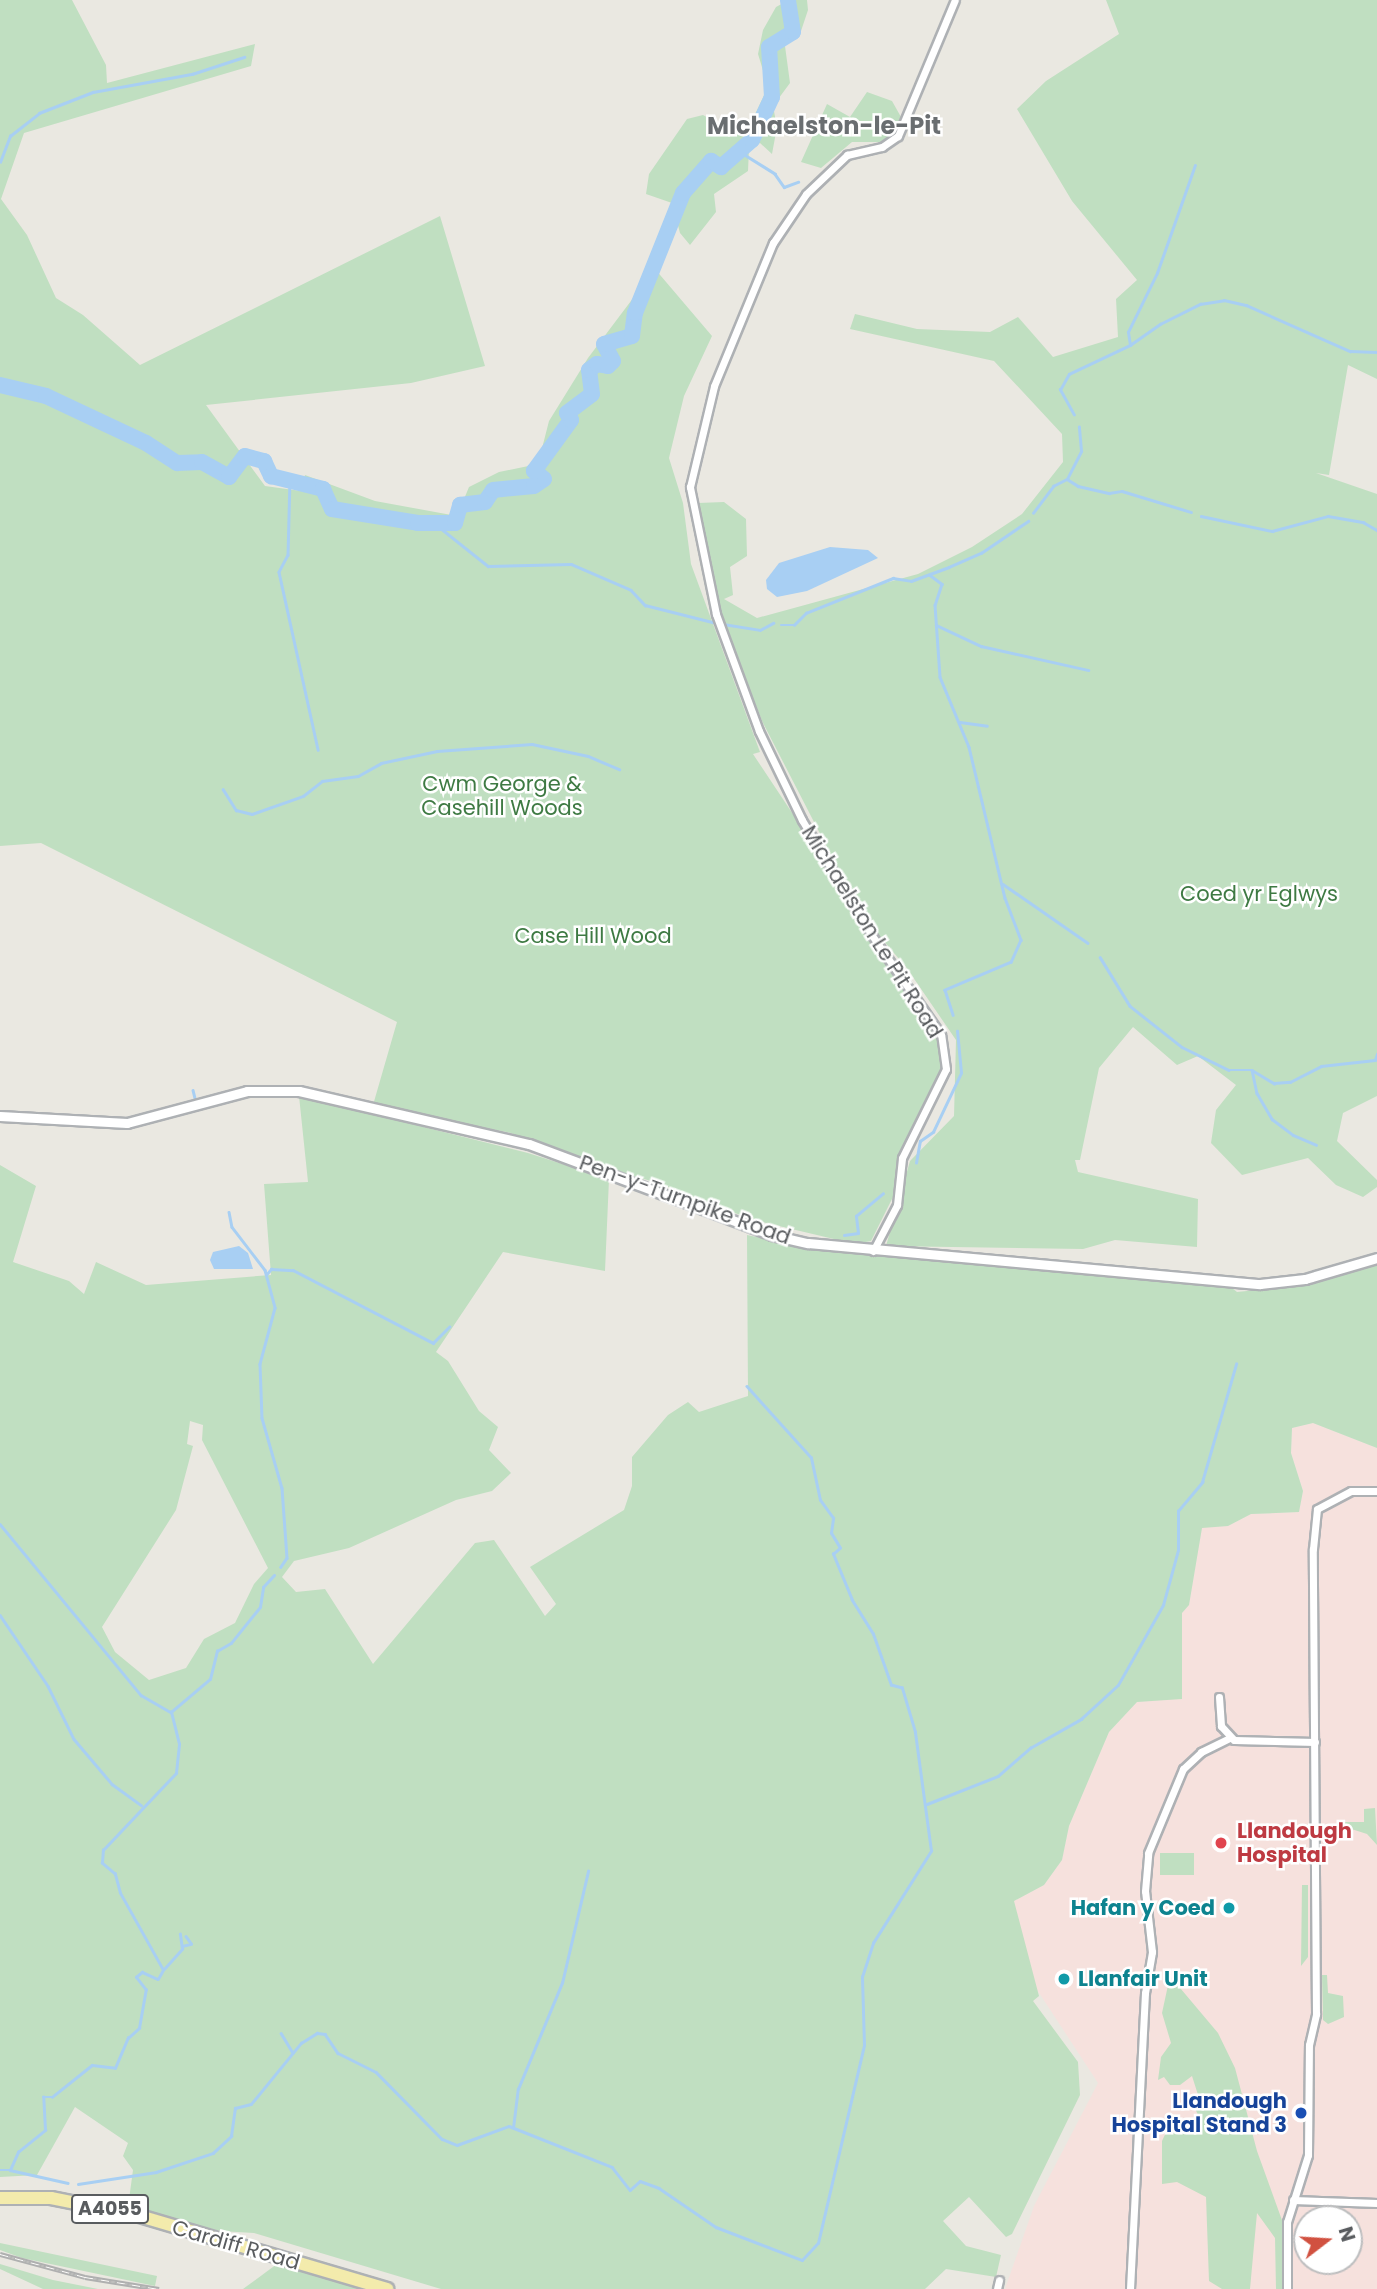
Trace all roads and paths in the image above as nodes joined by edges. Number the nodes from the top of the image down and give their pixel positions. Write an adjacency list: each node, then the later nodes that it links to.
1 (954, 0): 3 (street, Michaelston Le Pit Road)
2 (0, 1116): 3 (street, Pen-y-Turnpike Road)
3 (873, 1251): 4 (street, Pen-y-Turnpike Road)
4 (1377, 1258)
5 (1377, 1491): 8 (street)
6 (1219, 1698): 7 (street)
7 (1230, 1738): 8 (street); 15 (street)
8 (1315, 1742): 10 (street)
9 (0, 2198): 13 (main road, Cardiff Road / A4055)
10 (1293, 2200): 11 (street); 16 (street)
11 (1377, 2203)
12 (999, 2280): 14 (street)
13 (387, 2289)
14 (997, 2289)
15 (1130, 2289)
16 (1287, 2289)

